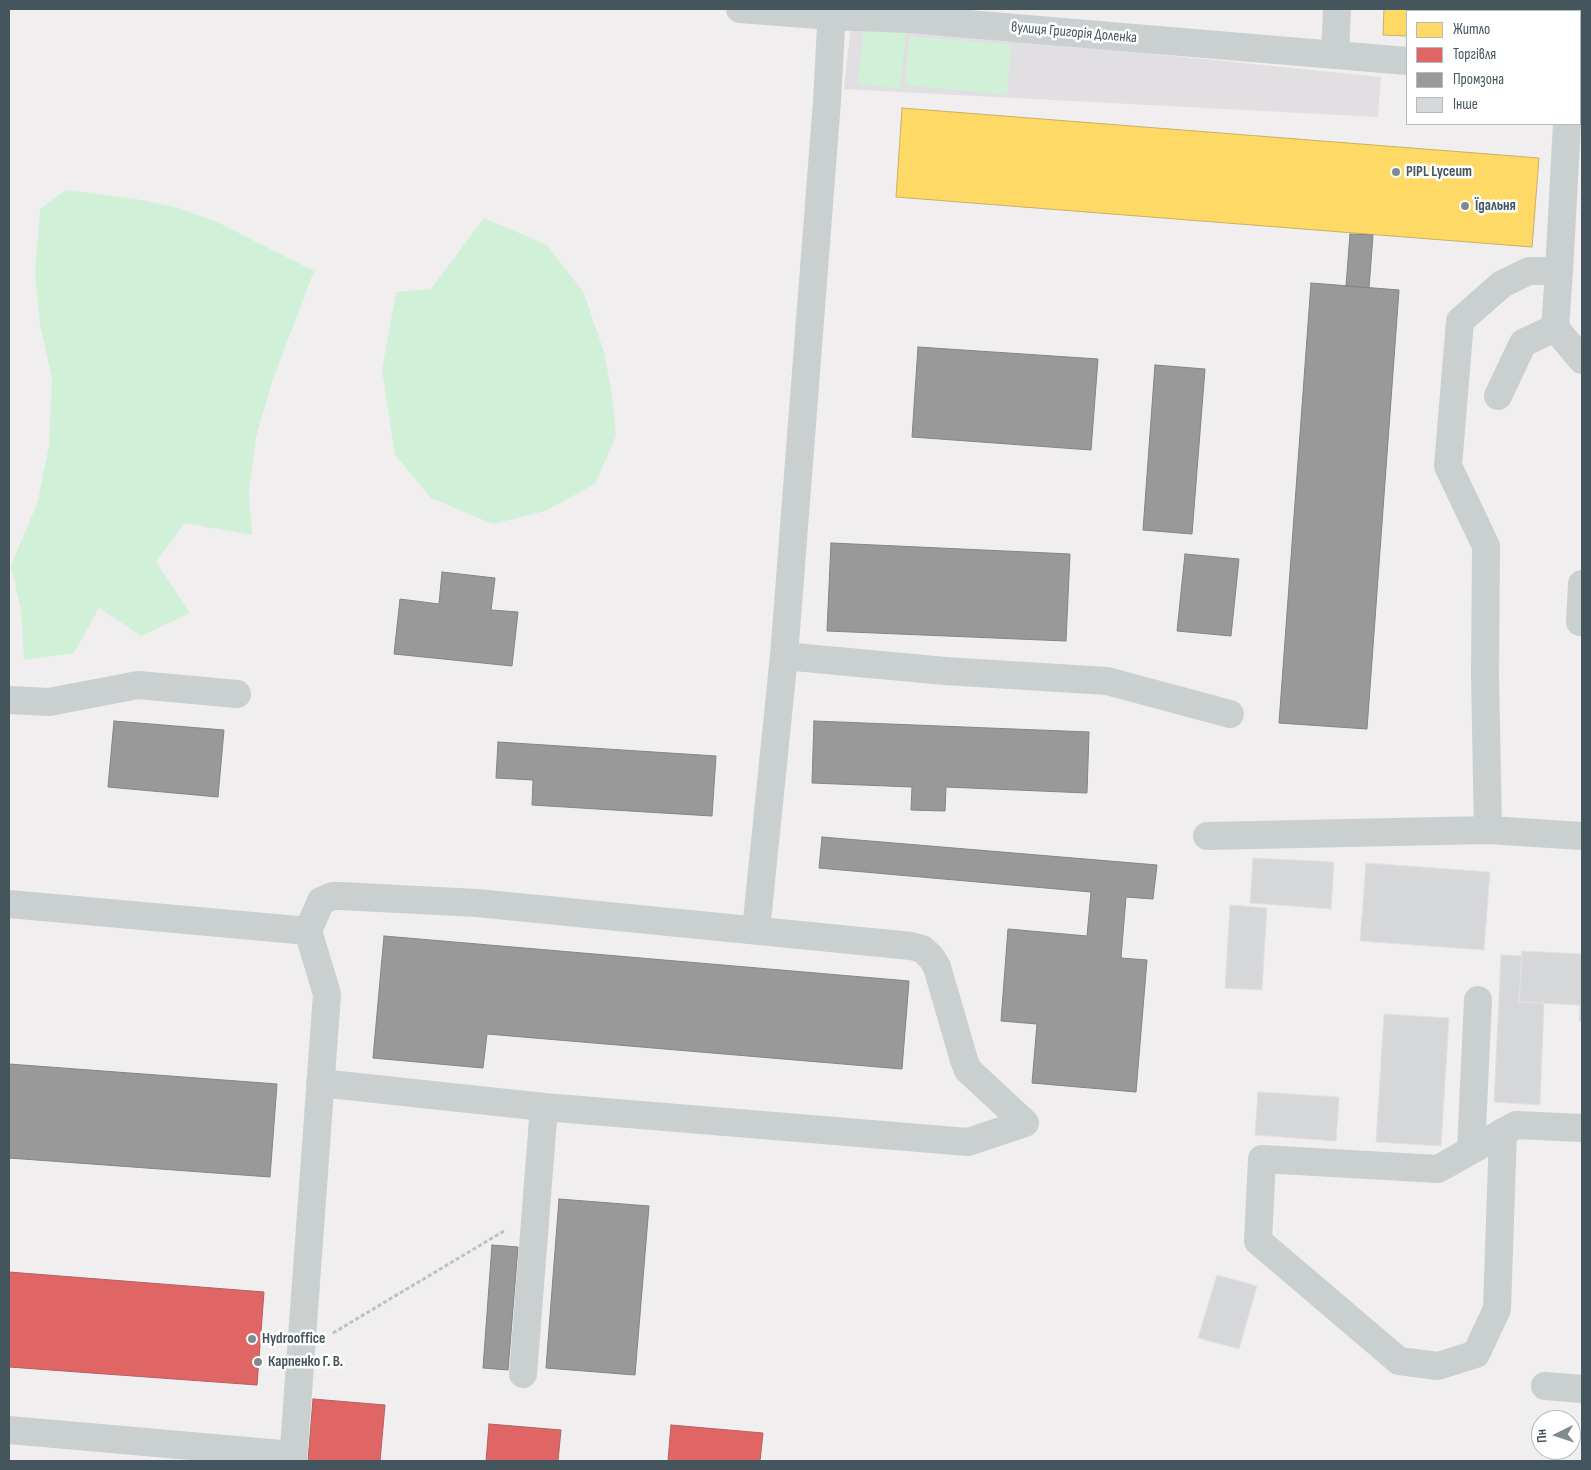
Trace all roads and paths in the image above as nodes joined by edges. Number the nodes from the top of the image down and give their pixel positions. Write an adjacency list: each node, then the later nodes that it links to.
1 (740, 9): 3 (street, вулиця Григорія Доленка)
2 (1338, 9): 5 (street)
3 (831, 12): 4 (street, вулиця Григорія Доленка); 14 (street)
4 (909, 14): 5 (street, вулиця Григорія Доленка)
5 (1335, 55): 6 (street, вулиця Григорія Доленка)
6 (1406, 61)
7 (1567, 125): 8 (street)
8 (1559, 271): 9 (street); 18 (street)
9 (1555, 328): 10 (street); 11 (street)
10 (1582, 360)
11 (1498, 396)
12 (1582, 584): 13 (street)
13 (1580, 622)
14 (784, 656): 17 (street); 22 (street)
15 (237, 694): 16 (street)
16 (9, 700)
17 (1230, 714)
18 (1488, 830): 19 (street); 20 (street)
19 (1207, 836)
20 (1582, 836)
21 (9, 904): 23 (street)
22 (756, 930): 23 (street); 26 (street)
23 (308, 931): 25 (street)
24 (1478, 1000): 29 (street)
25 (320, 1083): 26 (street); 31 (street)
26 (544, 1107): 30 (street)
27 (1582, 1128): 28 (street)
28 (1503, 1132): 29 (street); 29 (street)
29 (1471, 1150)
30 (536, 1212): 31 (path); 32 (street)
31 (300, 1352): 36 (street)
32 (523, 1374)
33 (1545, 1386): 34 (street)
34 (1582, 1389)
35 (9, 1430): 36 (street)
36 (293, 1458)

